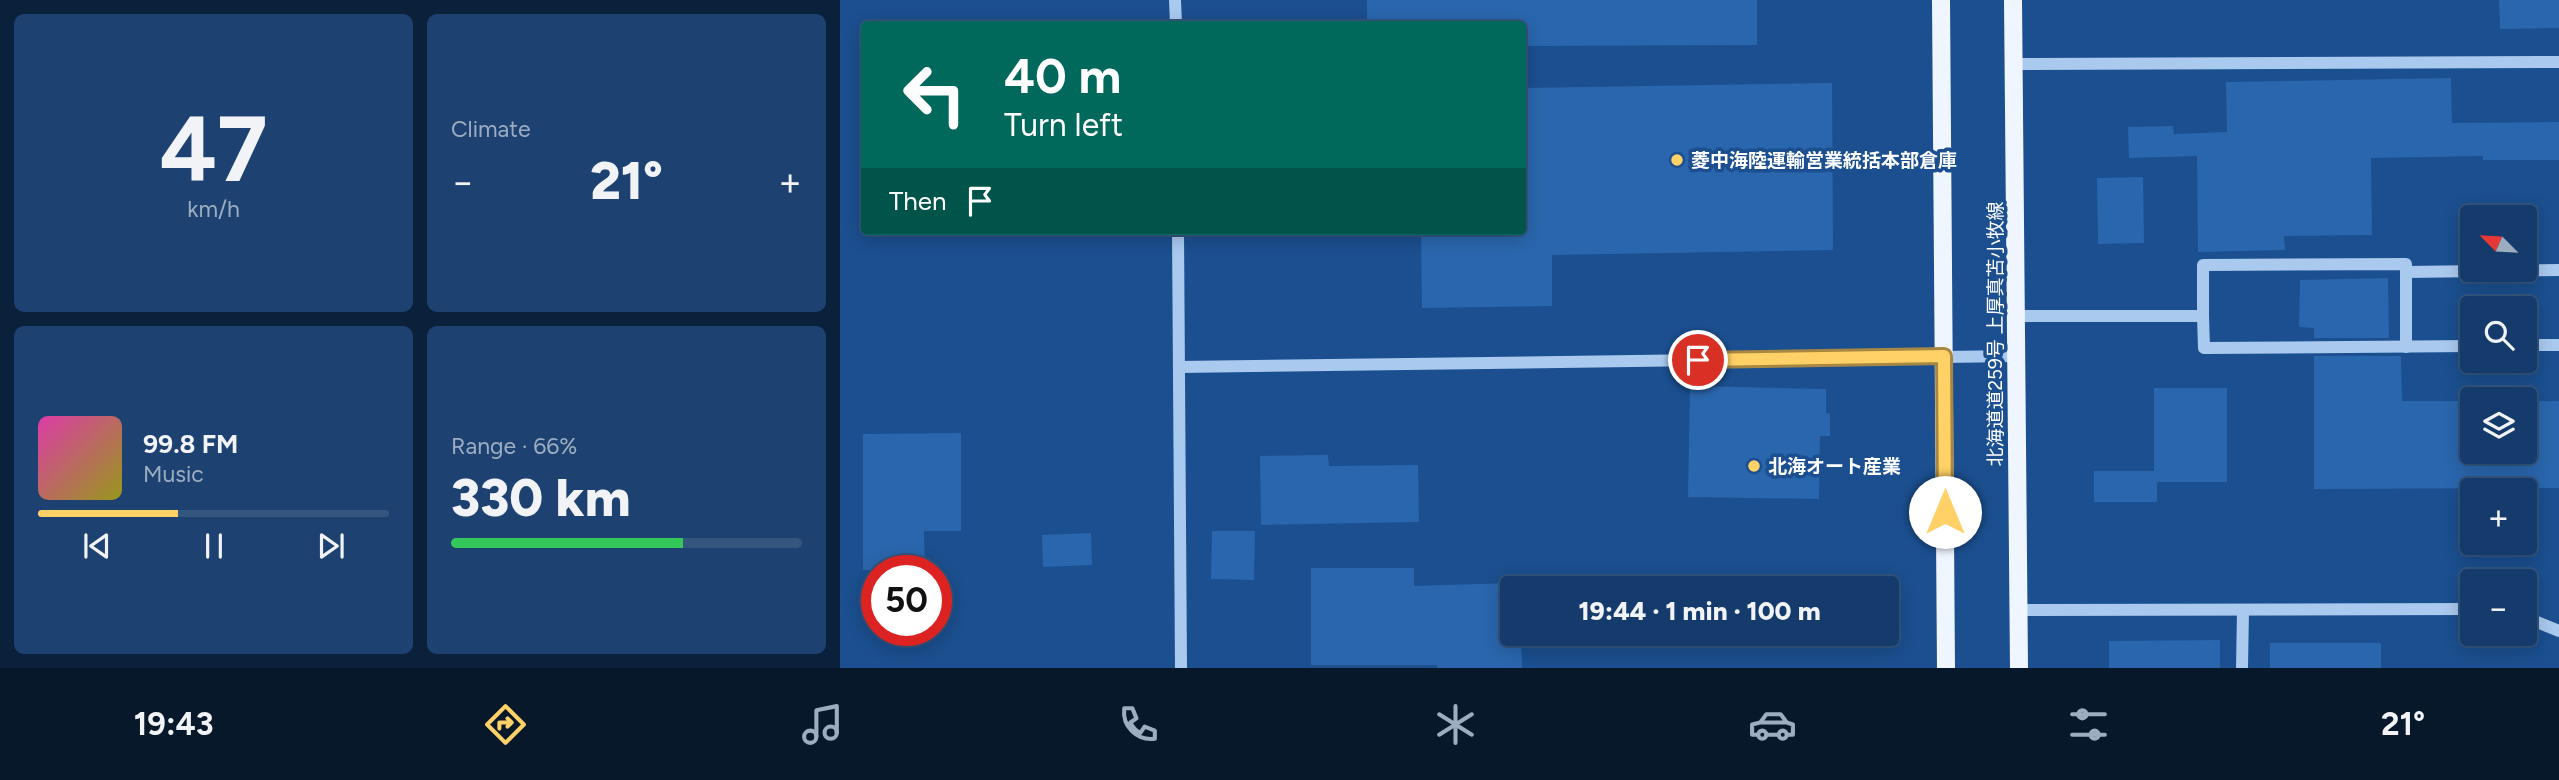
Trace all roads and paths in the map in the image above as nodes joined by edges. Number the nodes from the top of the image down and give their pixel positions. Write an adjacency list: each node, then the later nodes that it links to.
1 (1175, 0): 4 (street)
2 (1941, 0): 16 (main road)
3 (2013, 0): 6 (main road, 北海道道259号 上厚真苫小牧線)
4 (1176, 21)
5 (2559, 62): 6 (street)
6 (2014, 64): 10 (main road, 北海道道259号 上厚真苫小牧線)
7 (1178, 235): 18 (street)
8 (2559, 270): 9 (street)
9 (2406, 272): 11 (street); 14 (street)
10 (2015, 316): 11 (street); 17 (main road, 北海道道259号 上厚真苫小牧線)
11 (2203, 316): 14 (street)
12 (2537, 345): 13 (street)
13 (2559, 345)
14 (2406, 346): 15 (street)
15 (2460, 346)
16 (1944, 356): 17 (street); 18 (street); 25 (main road)
17 (2016, 356): 20 (main road, 北海道道259号 上厚真苫小牧線)
18 (1179, 367): 24 (street)
19 (2460, 609): 21 (street)
20 (2018, 610): 21 (street); 26 (main road, 北海道道259号 上厚真苫小牧線)
21 (2242, 610): 27 (street)
22 (2537, 622): 23 (street)
23 (2559, 631)
24 (1181, 668)
25 (1946, 668)
26 (2019, 668)
27 (2242, 668)

